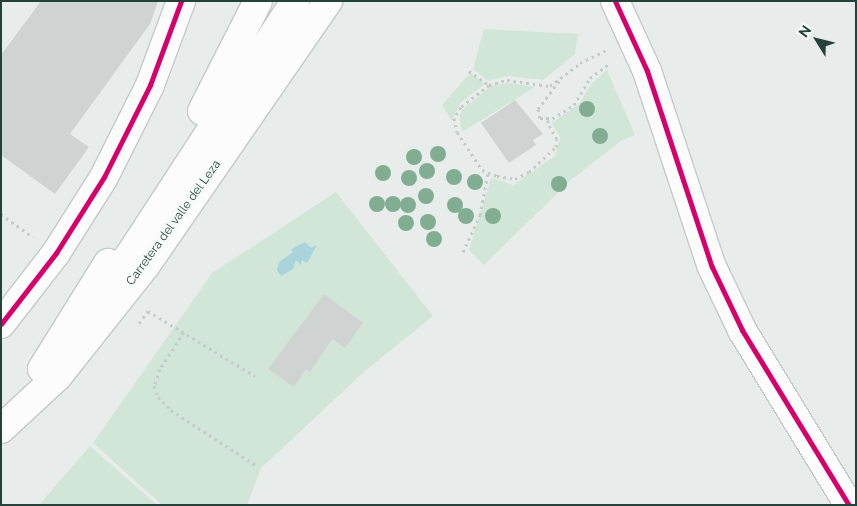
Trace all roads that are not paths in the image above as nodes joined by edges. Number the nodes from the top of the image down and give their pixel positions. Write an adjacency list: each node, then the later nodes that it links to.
1 (181, 1): 8 (main road)
2 (258, 1): 9 (main road)
3 (295, 1): 9 (main road, Carretera del valle del Leza)
4 (317, 1): 7 (main road)
5 (328, 1): 7 (main road, Carretera del valle del Leza)
6 (615, 1): 12 (main road)
7 (305, 36): 11 (main road, Carretera del valle del Leza)
8 (1, 324)
9 (42, 369): 10 (main road, Carretera del valle del Leza)
10 (1, 418)
11 (1, 429)
12 (848, 505)

